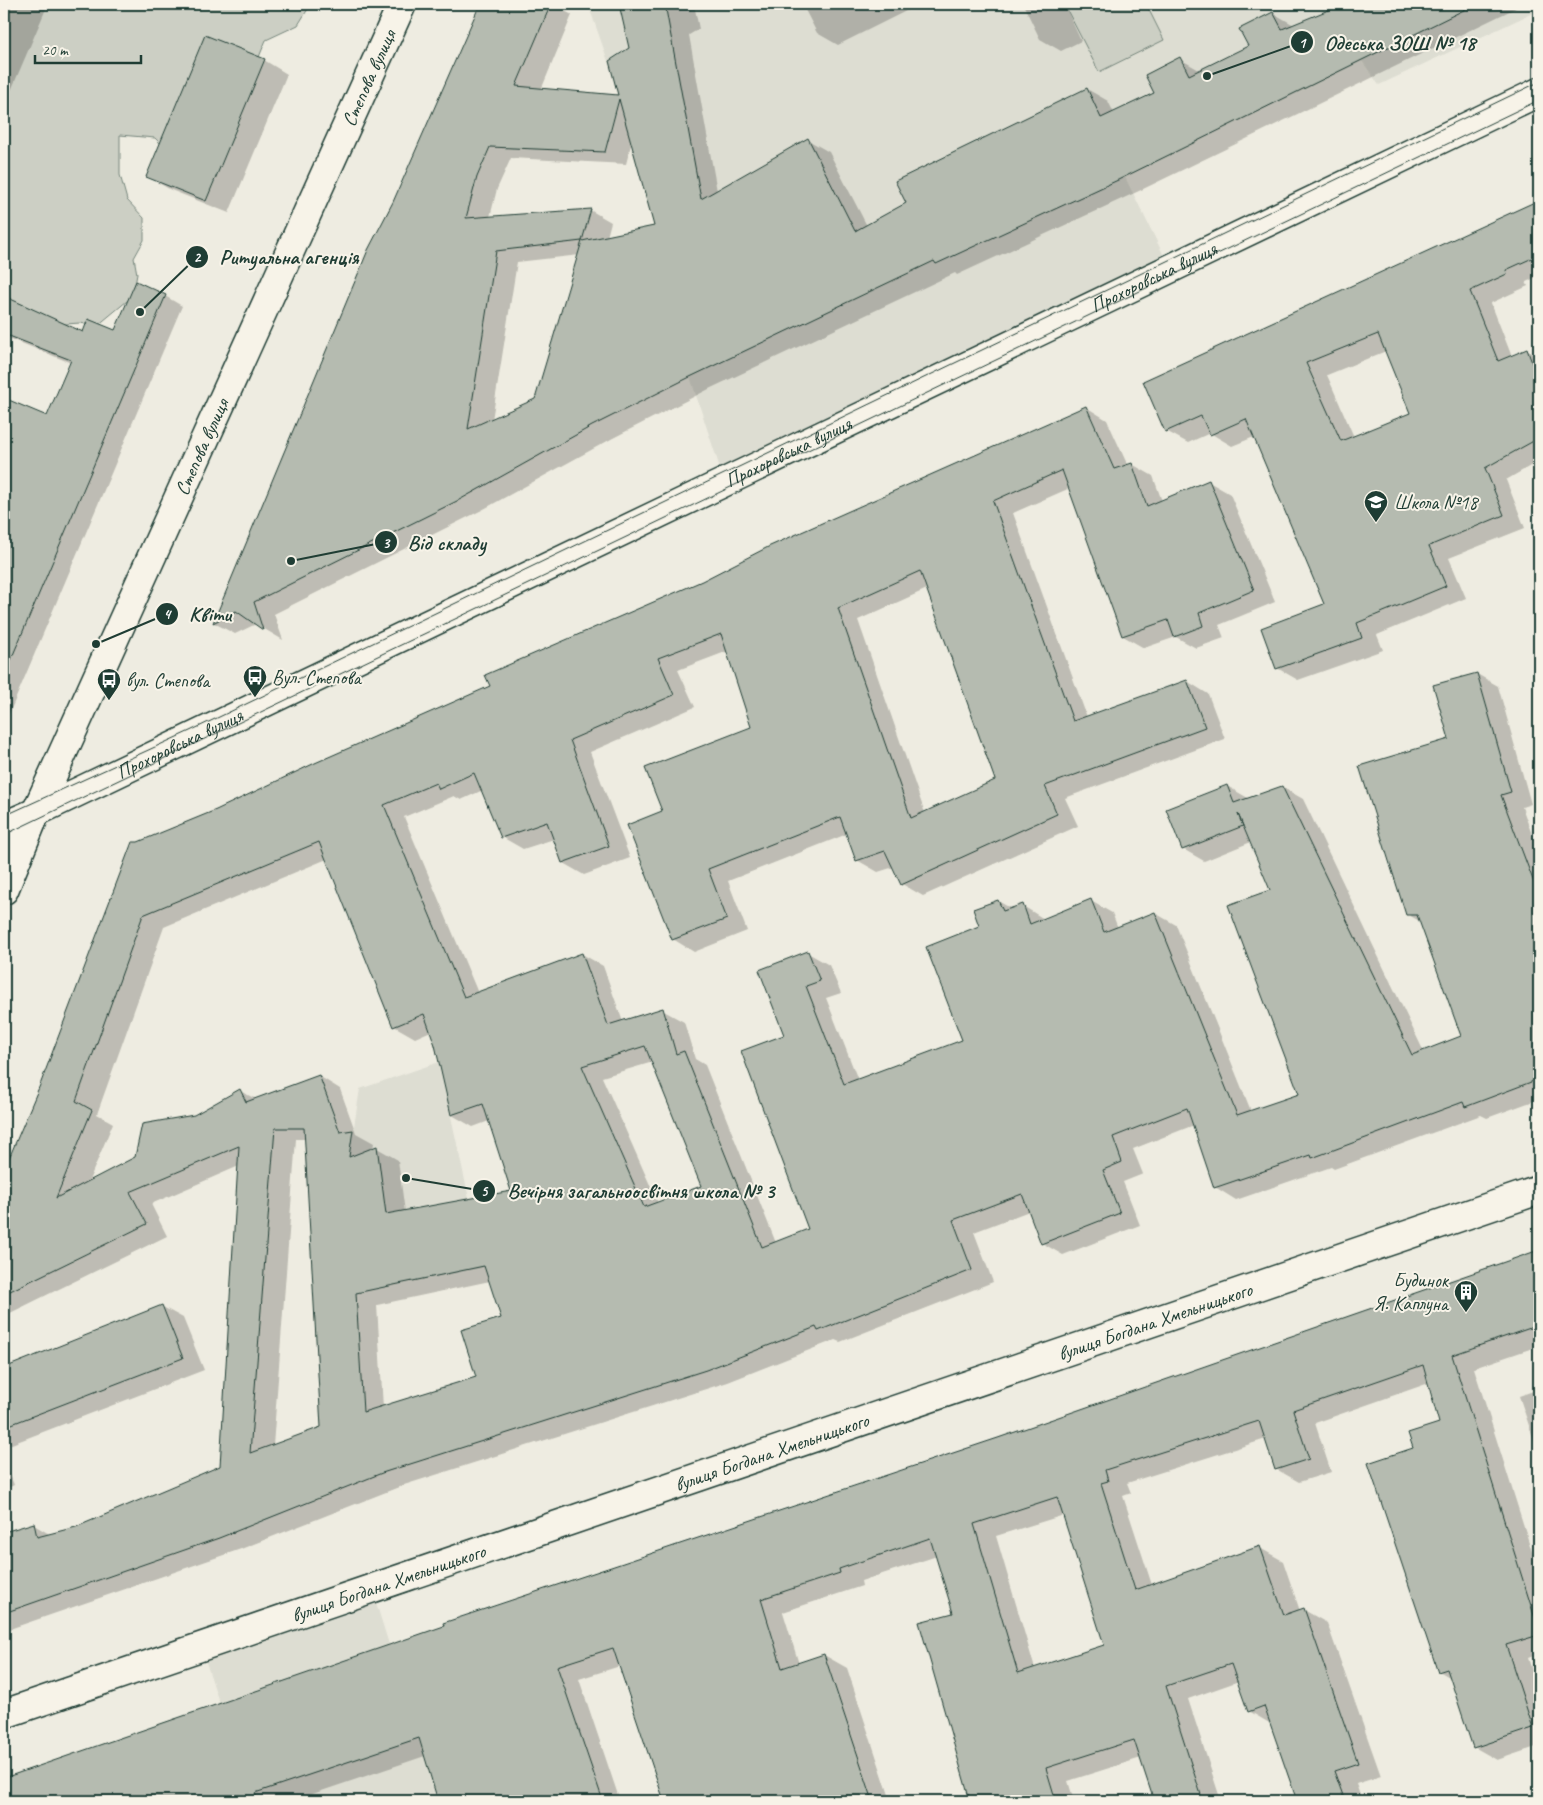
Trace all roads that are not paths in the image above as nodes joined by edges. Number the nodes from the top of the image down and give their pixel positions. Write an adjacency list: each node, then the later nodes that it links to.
1 (402, 4): 3 (main road, Степова вулиця)
2 (1539, 92): 3 (main road, Прохоровська вулиця)
3 (36, 812): 4 (main road, Прохоровська вулиця); 5 (main road, Степова вулиця)
4 (4, 826)
5 (4, 890)
6 (1539, 1190): 7 (main road, вулиця Богдана Хмельницького)
7 (4, 1714)

